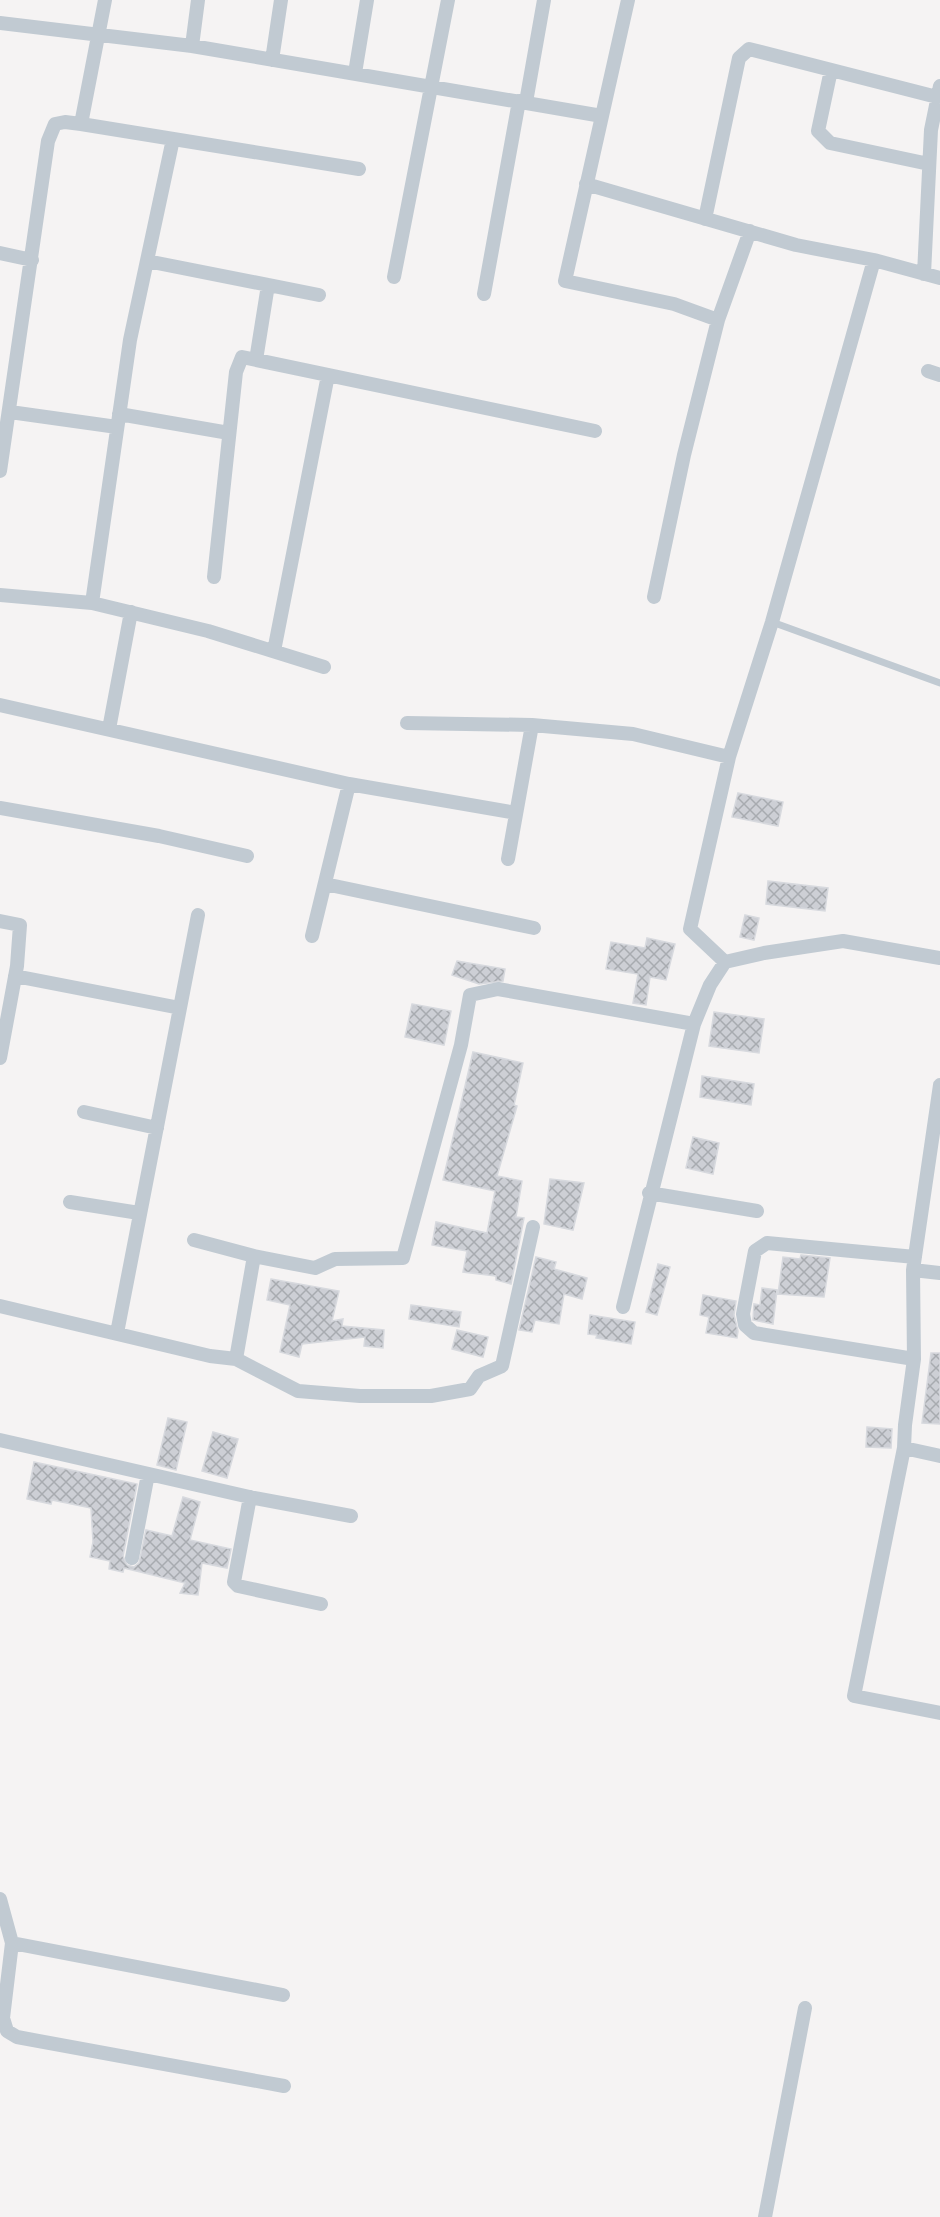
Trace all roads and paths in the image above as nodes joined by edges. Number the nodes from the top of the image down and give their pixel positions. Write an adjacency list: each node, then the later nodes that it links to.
1 (105, 0): 9 (street)
2 (198, 0): 10 (street)
3 (281, 0): 11 (street)
4 (367, 0): 13 (street)
5 (448, 0): 14 (street)
6 (544, 0): 16 (street)
7 (628, 0): 17 (street)
8 (0, 23): 9 (street)
9 (99, 37): 10 (street); 18 (street)
10 (192, 46): 11 (street)
11 (272, 60): 13 (street)
12 (831, 70): 15 (street); 20 (street); 23 (street)
13 (355, 74): 14 (street)
14 (432, 87): 16 (street); 30 (street)
15 (938, 91): 20 (street)
16 (523, 102): 17 (street); 33 (street)
17 (602, 116): 22 (street)
18 (81, 124): 19 (street); 26 (street)
19 (173, 139): 21 (street); 28 (street)
20 (929, 164): 29 (street)
21 (358, 169)
22 (586, 184): 23 (street); 35 (street)
23 (705, 219): 24 (street)
24 (750, 231): 27 (street); 35 (street)
25 (0, 253): 26 (street)
26 (32, 260): 38 (street)
27 (874, 260): 29 (street); 48 (street)
28 (147, 261): 32 (street); 39 (street)
29 (924, 274): 31 (street)
30 (394, 277)
31 (940, 278)
32 (268, 285): 34 (street); 36 (street)
33 (484, 294)
34 (319, 295)
35 (718, 320): 45 (street)
36 (256, 360): 37 (street); 41 (street)
37 (328, 375): 40 (street); 49 (street)
38 (10, 412): 39 (street); 42 (street)
39 (118, 421): 41 (street); 46 (street)
40 (595, 431)
41 (229, 433): 43 (street)
42 (0, 471)
43 (214, 577)
44 (0, 595): 46 (street)
45 (654, 597)
46 (92, 603): 47 (street)
47 (130, 612): 49 (street); 55 (street)
48 (772, 622): 51 (lane); 56 (street)
49 (274, 651): 50 (street)
50 (324, 667)
51 (940, 683)
52 (0, 705): 55 (street)
53 (407, 723): 54 (street)
54 (532, 724): 56 (street); 59 (street)
55 (109, 729): 57 (street)
56 (729, 757): 68 (street)
57 (349, 784): 59 (street); 62 (street)
58 (0, 808): 60 (street)
59 (516, 813): 61 (street)
60 (247, 856)
61 (508, 860)
62 (325, 884): 65 (street); 66 (street)
63 (198, 915): 70 (street)
64 (0, 921): 69 (street)
65 (534, 928)
66 (312, 936)
67 (940, 957): 68 (street)
68 (725, 962): 71 (street)
69 (15, 975): 70 (street); 72 (street)
70 (180, 1008): 75 (street)
71 (694, 1024): 76 (street); 82 (street)
72 (0, 1058)
73 (940, 1085): 83 (street)
74 (84, 1112): 75 (street)
75 (157, 1128): 79 (street)
76 (649, 1193): 78 (street); 86 (street)
77 (70, 1202): 79 (street)
78 (757, 1211)
79 (139, 1214): 87 (street)
80 (533, 1227): 88 (street)
81 (194, 1240): 82 (street)
82 (254, 1256): 88 (street)
83 (914, 1263): 84 (street); 89 (street); 89 (street)
84 (940, 1273)
85 (0, 1306): 87 (street)
86 (623, 1308)
87 (117, 1334): 88 (street)
88 (236, 1359)
89 (914, 1359): 91 (street)
90 (0, 1440): 93 (street)
91 (904, 1448): 92 (street); 98 (street)
92 (940, 1456)
93 (148, 1474): 94 (street); 96 (street)
94 (250, 1497): 95 (street); 97 (street)
95 (351, 1516)
96 (132, 1558)
97 (321, 1604)
98 (940, 1713)
99 (0, 1899): 100 (street)
100 (12, 1943): 101 (street); 103 (street)
101 (283, 1995)
102 (805, 2008): 104 (street)
103 (284, 2086)
104 (765, 2217)

